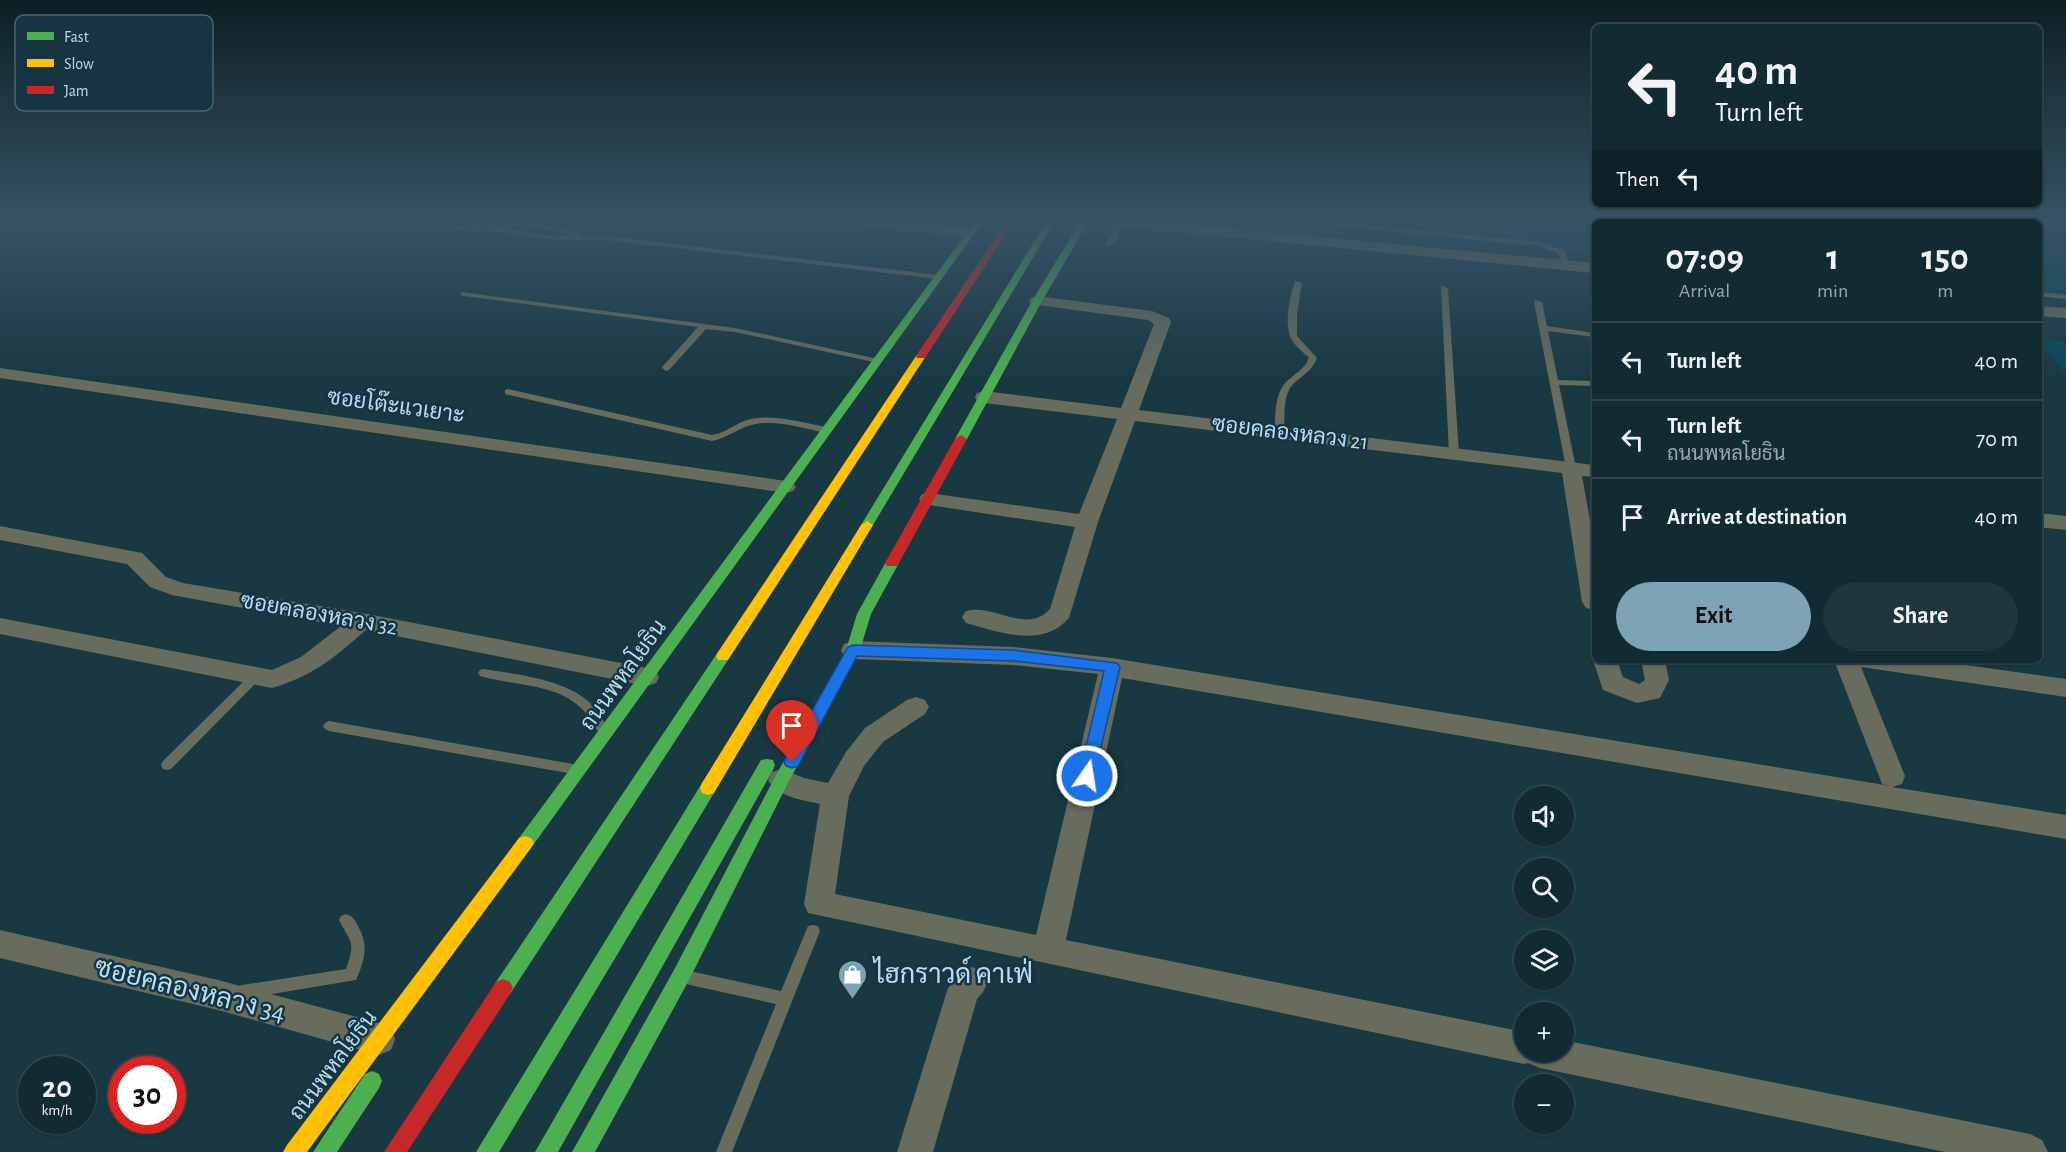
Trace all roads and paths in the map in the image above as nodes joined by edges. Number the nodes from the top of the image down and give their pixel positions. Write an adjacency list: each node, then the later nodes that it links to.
1 (902, 273): 6 (lane)
2 (942, 273): 6 (main road, ถนนพหลโยธิน)
3 (976, 273): 77 (main road)
4 (1019, 273): 78 (main road)
5 (1054, 273): 12 (main road)
6 (939, 277): 19 (main road, ถนนพหลโยธิน)
7 (1298, 283): 28 (lane)
8 (1444, 288): 29 (lane)
9 (464, 294): 16 (lane)
10 (2042, 294): 11 (lane)
11 (2066, 297)
12 (1037, 301): 25 (main road); 26 (street)
13 (1538, 302): 17 (lane)
14 (2042, 311): 15 (street)
15 (2066, 314)
16 (704, 326): 19 (lane); 20 (lane)
17 (1543, 328): 18 (lane); 22 (lane)
18 (1592, 335)
19 (879, 361): 27 (main road, ถนนพหลโยธิน)
20 (666, 368)
21 (0, 373): 32 (street, ซอยโต๊ะแวเยาะ)
22 (1554, 382): 23 (lane); 30 (lane)
23 (1592, 383)
24 (508, 392): 27 (lane)
25 (984, 397): 26 (street, ซอยคลองหลวง 21); 33 (main road)
26 (1128, 413): 28 (street, ซอยคลองหลวง 21); 35 (street)
27 (828, 430): 32 (main road, ถนนพหลโยธิน)
28 (1279, 432): 29 (street, ซอยคลองหลวง 21)
29 (1454, 454): 30 (street, ซอยคลองหลวง 21)
30 (1571, 468): 31 (street, ซอยคลองหลวง 21); 38 (street)
31 (1592, 471)
32 (786, 487): 50 (main road, ถนนพหลโยธิน)
33 (929, 499): 35 (street); 42 (main road)
34 (2042, 520): 36 (street)
35 (1087, 522): 39 (street)
36 (2066, 523)
37 (0, 533): 40 (street, ซอยคลองหลวง 32)
38 (1592, 590)
39 (974, 616)
40 (362, 621): 49 (street); 50 (street, ซอยคลองหลวง 32)
41 (1, 627): 49 (street)
42 (847, 645): 47 (street); 59 (main road)
43 (1606, 663): 44 (street)
44 (1654, 663)
45 (1847, 663): 58 (street)
46 (1889, 663): 51 (street)
47 (1112, 667): 61 (street); 65 (street)
48 (484, 673): 54 (lane)
49 (256, 676): 56 (lane)
50 (647, 677): 54 (main road, ถนนพหลโยธิน)
51 (2066, 688)
52 (916, 707): 60 (street)
53 (329, 726): 57 (lane)
54 (606, 734): 57 (main road, ถนนพหลโยธิน)
55 (775, 751): 79 (main road)
56 (167, 765)
57 (577, 774): 68 (main road); 71 (main road, ถนนพหลโยธิน)
58 (1892, 776)
59 (782, 780): 60 (street); 66 (main road)
60 (836, 796): 65 (street)
61 (2066, 827)
62 (346, 920): 69 (lane)
63 (813, 931): 70 (lane)
64 (0, 944): 69 (street, ซอยคลองหลวง 34)
65 (1048, 951): 72 (street)
66 (681, 976): 70 (lane); 80 (main road)
67 (972, 982): 82 (street)
68 (429, 994)
69 (218, 995): 71 (street, ซอยคลองหลวง 34)
70 (786, 999): 81 (lane)
71 (378, 1039): 76 (main road, ถนนพหลโยธิน)
72 (1514, 1046)
73 (1574, 1059): 83 (street)
74 (377, 1072): 75 (main road)
75 (328, 1146)
76 (294, 1152)
77 (394, 1152)
78 (487, 1152)
79 (546, 1152)
80 (583, 1152)
81 (724, 1152)
82 (915, 1152)
83 (2030, 1152)

